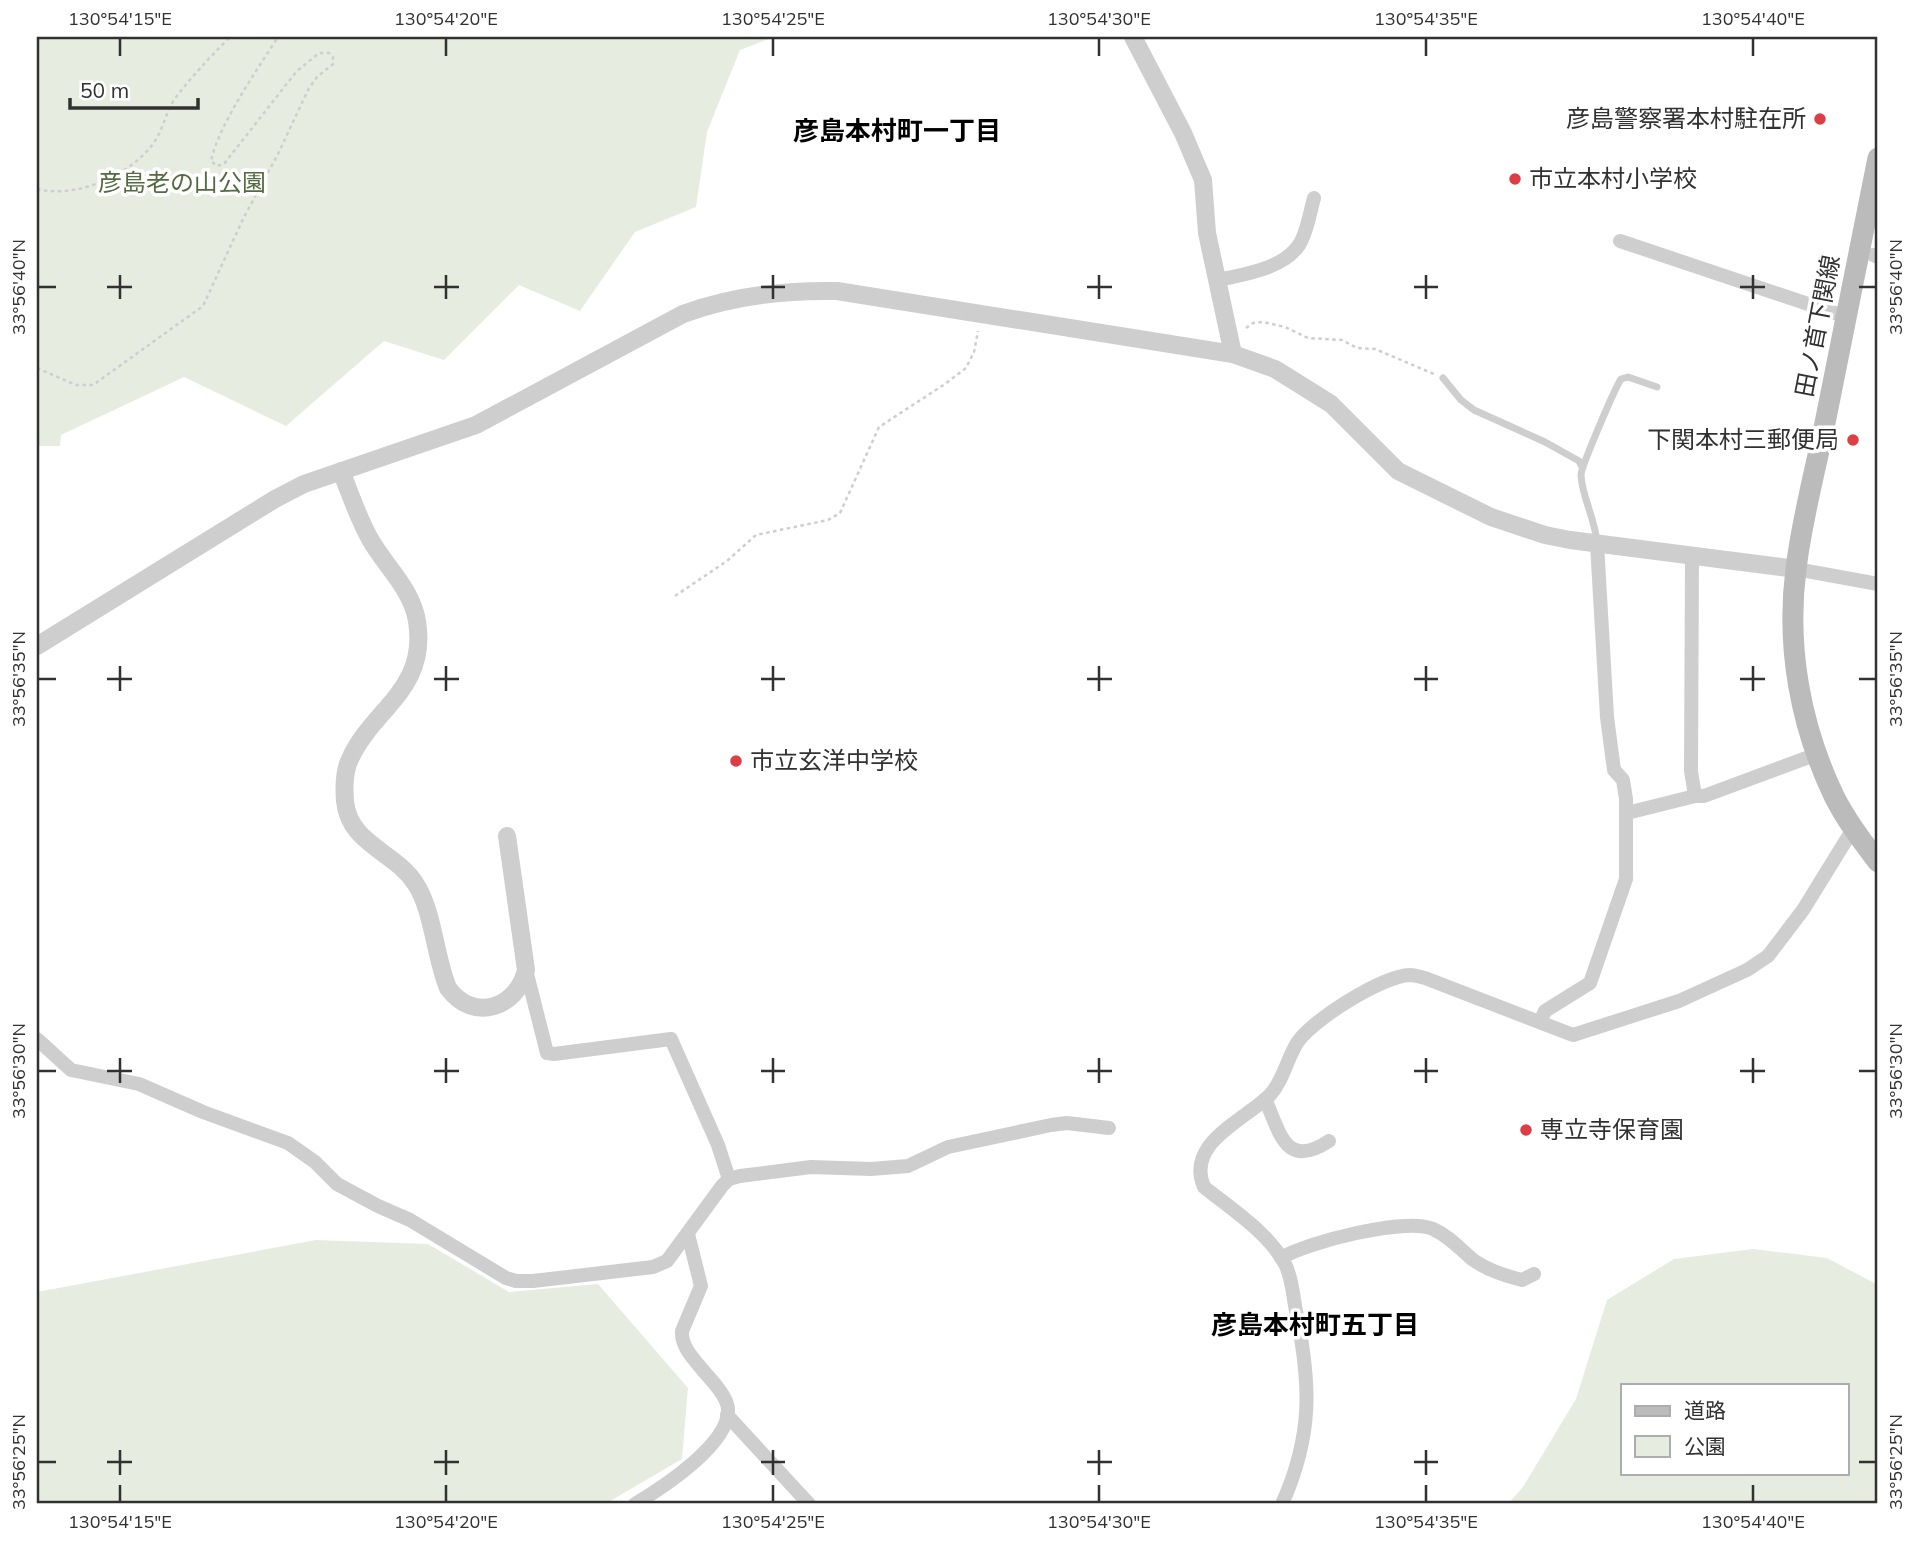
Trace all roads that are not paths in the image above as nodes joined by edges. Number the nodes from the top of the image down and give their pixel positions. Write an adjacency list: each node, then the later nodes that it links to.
1 (1132, 37): 5 (street)
2 (1878, 158): 6 (main road, 田ノ首下関線)
3 (1314, 198): 5 (street)
4 (1620, 241): 6 (street)
5 (1219, 280): 7 (street)
6 (1847, 317): 14 (main road, 田ノ首下関線)
7 (1233, 354): 11 (street); 12 (street)
8 (1443, 378): 10 (lane)
9 (1657, 387): 10 (lane)
10 (1581, 467): 12 (lane)
11 (341, 471): 16 (street); 23 (street)
12 (1597, 544): 13 (street); 19 (street)
13 (1692, 556): 14 (street); 18 (street)
14 (1796, 569): 15 (street); 17 (main road, 田ノ首下関線)
15 (1878, 584)
16 (37, 646)
17 (1817, 754): 18 (street); 20 (main road, 田ノ首下関線)
18 (1695, 796): 19 (street)
19 (1627, 813): 24 (street)
20 (1853, 829): 22 (main road, 田ノ首下関線); 24 (street)
21 (507, 836): 23 (street)
22 (1878, 862)
23 (526, 970): 29 (street)
24 (1540, 1023): 26 (street)
25 (37, 1039): 30 (street)
26 (1265, 1099): 28 (street); 31 (street)
27 (1109, 1128): 29 (street)
28 (1329, 1141)
29 (729, 1179): 30 (street)
30 (688, 1234): 33 (street)
31 (1281, 1258): 32 (street); 36 (street)
32 (1534, 1274)
33 (727, 1415): 34 (street); 35 (street)
34 (635, 1504)
35 (809, 1504)
36 (1282, 1504)

